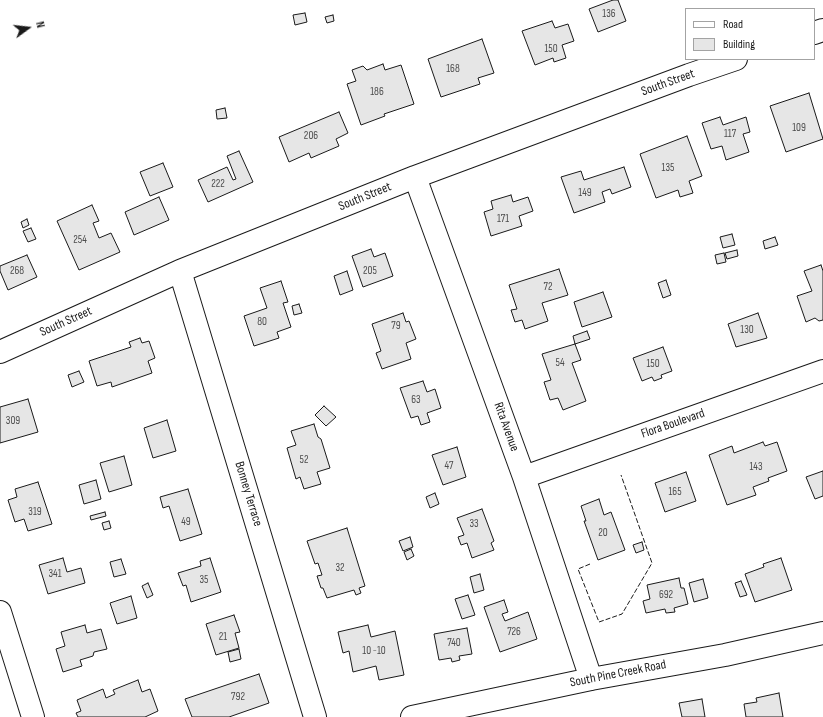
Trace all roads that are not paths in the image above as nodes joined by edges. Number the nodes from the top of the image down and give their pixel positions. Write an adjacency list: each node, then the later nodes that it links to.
1 (733, 60): 2 (street, South Street)
2 (415, 177): 3 (street, South Street); 6 (street, Rita Avenue)
3 (180, 271): 4 (street, South Street); 11 (street, Bonney Terrace)
4 (0, 352)
5 (823, 371): 6 (street, Flora Boulevard)
6 (524, 477): 9 (street, Rita Avenue)
7 (0, 612): 10 (street)
8 (823, 632): 9 (street, South Pine Creek Road)
9 (591, 679): 12 (street, South Pine Creek Road)
10 (33, 717)
11 (315, 717)
12 (412, 717)

